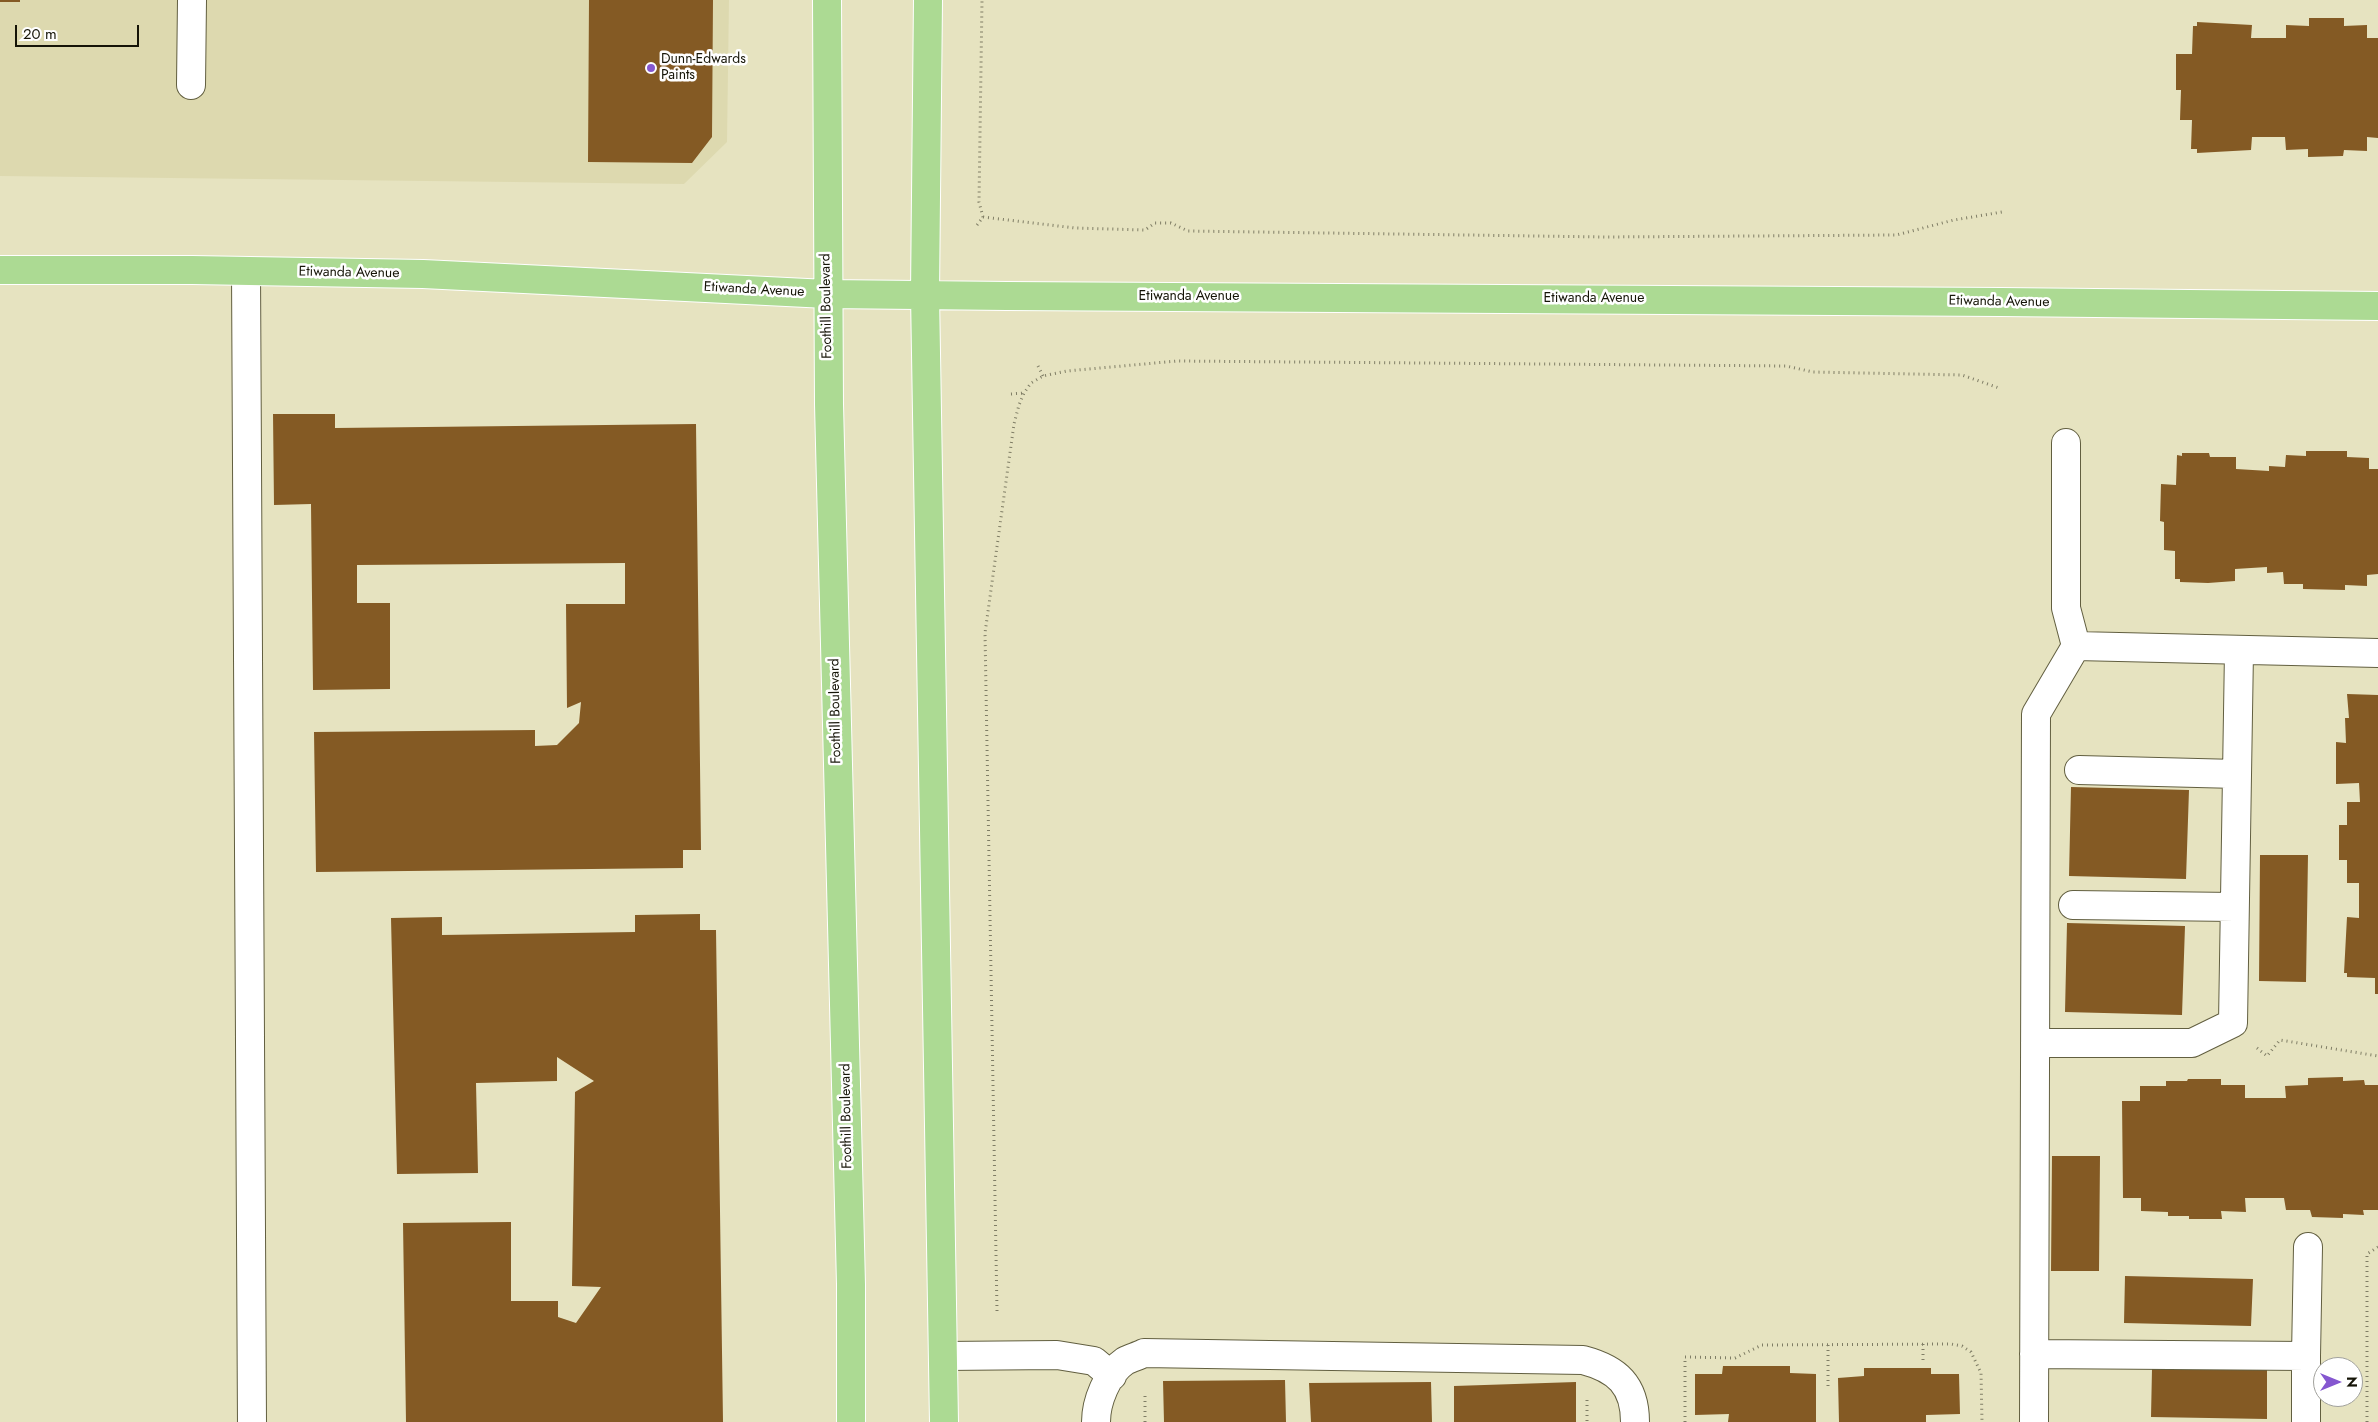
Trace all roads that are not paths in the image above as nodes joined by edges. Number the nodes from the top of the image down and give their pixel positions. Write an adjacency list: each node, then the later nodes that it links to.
1 (192, 0): 4 (lane)
2 (827, 0): 7 (main road, Foothill Boulevard)
3 (928, 0): 8 (main road)
4 (192, 85)
5 (0, 270): 6 (main road, Etiwanda Avenue)
6 (246, 271): 7 (main road, Etiwanda Avenue); 24 (lane)
7 (827, 294): 8 (main road, Etiwanda Avenue); 25 (main road, Foothill Boulevard)
8 (925, 294): 9 (main road, Etiwanda Avenue); 21 (main road)
9 (2378, 306)
10 (2066, 443): 11 (lane)
11 (2076, 646): 12 (lane); 18 (lane)
12 (2239, 651): 13 (lane); 15 (lane)
13 (2378, 653)
14 (2079, 770): 15 (lane)
15 (2237, 774): 17 (lane)
16 (2073, 905): 17 (lane)
17 (2234, 907): 18 (lane)
18 (2035, 1043): 20 (lane)
19 (2308, 1247): 22 (lane)
20 (2034, 1354): 22 (lane); 29 (lane)
21 (944, 1356): 23 (lane); 26 (main road)
22 (2306, 1356): 30 (lane)
23 (1112, 1376): 27 (lane); 28 (lane)
24 (252, 1422)
25 (851, 1422)
26 (944, 1422)
27 (1096, 1422)
28 (1635, 1422)
29 (2034, 1422)
30 (2306, 1422)

